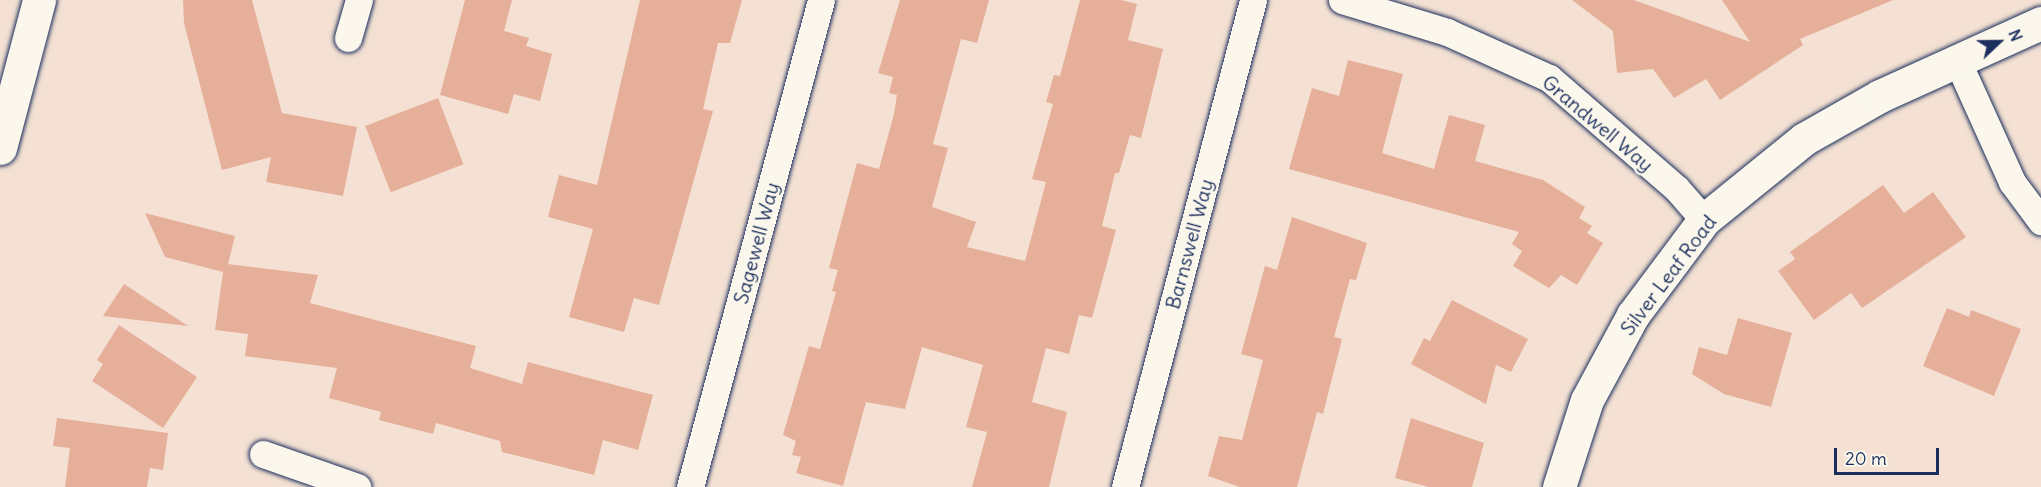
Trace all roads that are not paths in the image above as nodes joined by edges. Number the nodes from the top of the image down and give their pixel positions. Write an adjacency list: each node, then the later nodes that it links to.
1 (39, 0): 9 (street)
2 (359, 0): 7 (street)
3 (821, 0): 14 (street, Sagewell Way)
4 (1253, 0): 15 (street, Barnswell Way)
5 (1342, 0): 10 (street, Grandwell Way)
6 (2041, 23): 8 (street, Silver Leaf Road)
7 (348, 38)
8 (1957, 60): 10 (street, Silver Leaf Road); 11 (street)
9 (0, 148)
10 (1704, 220): 16 (street, Silver Leaf Road)
11 (2041, 221)
12 (263, 454): 13 (street)
13 (357, 487)
14 (690, 487)
15 (1125, 487)
16 (1559, 487)

